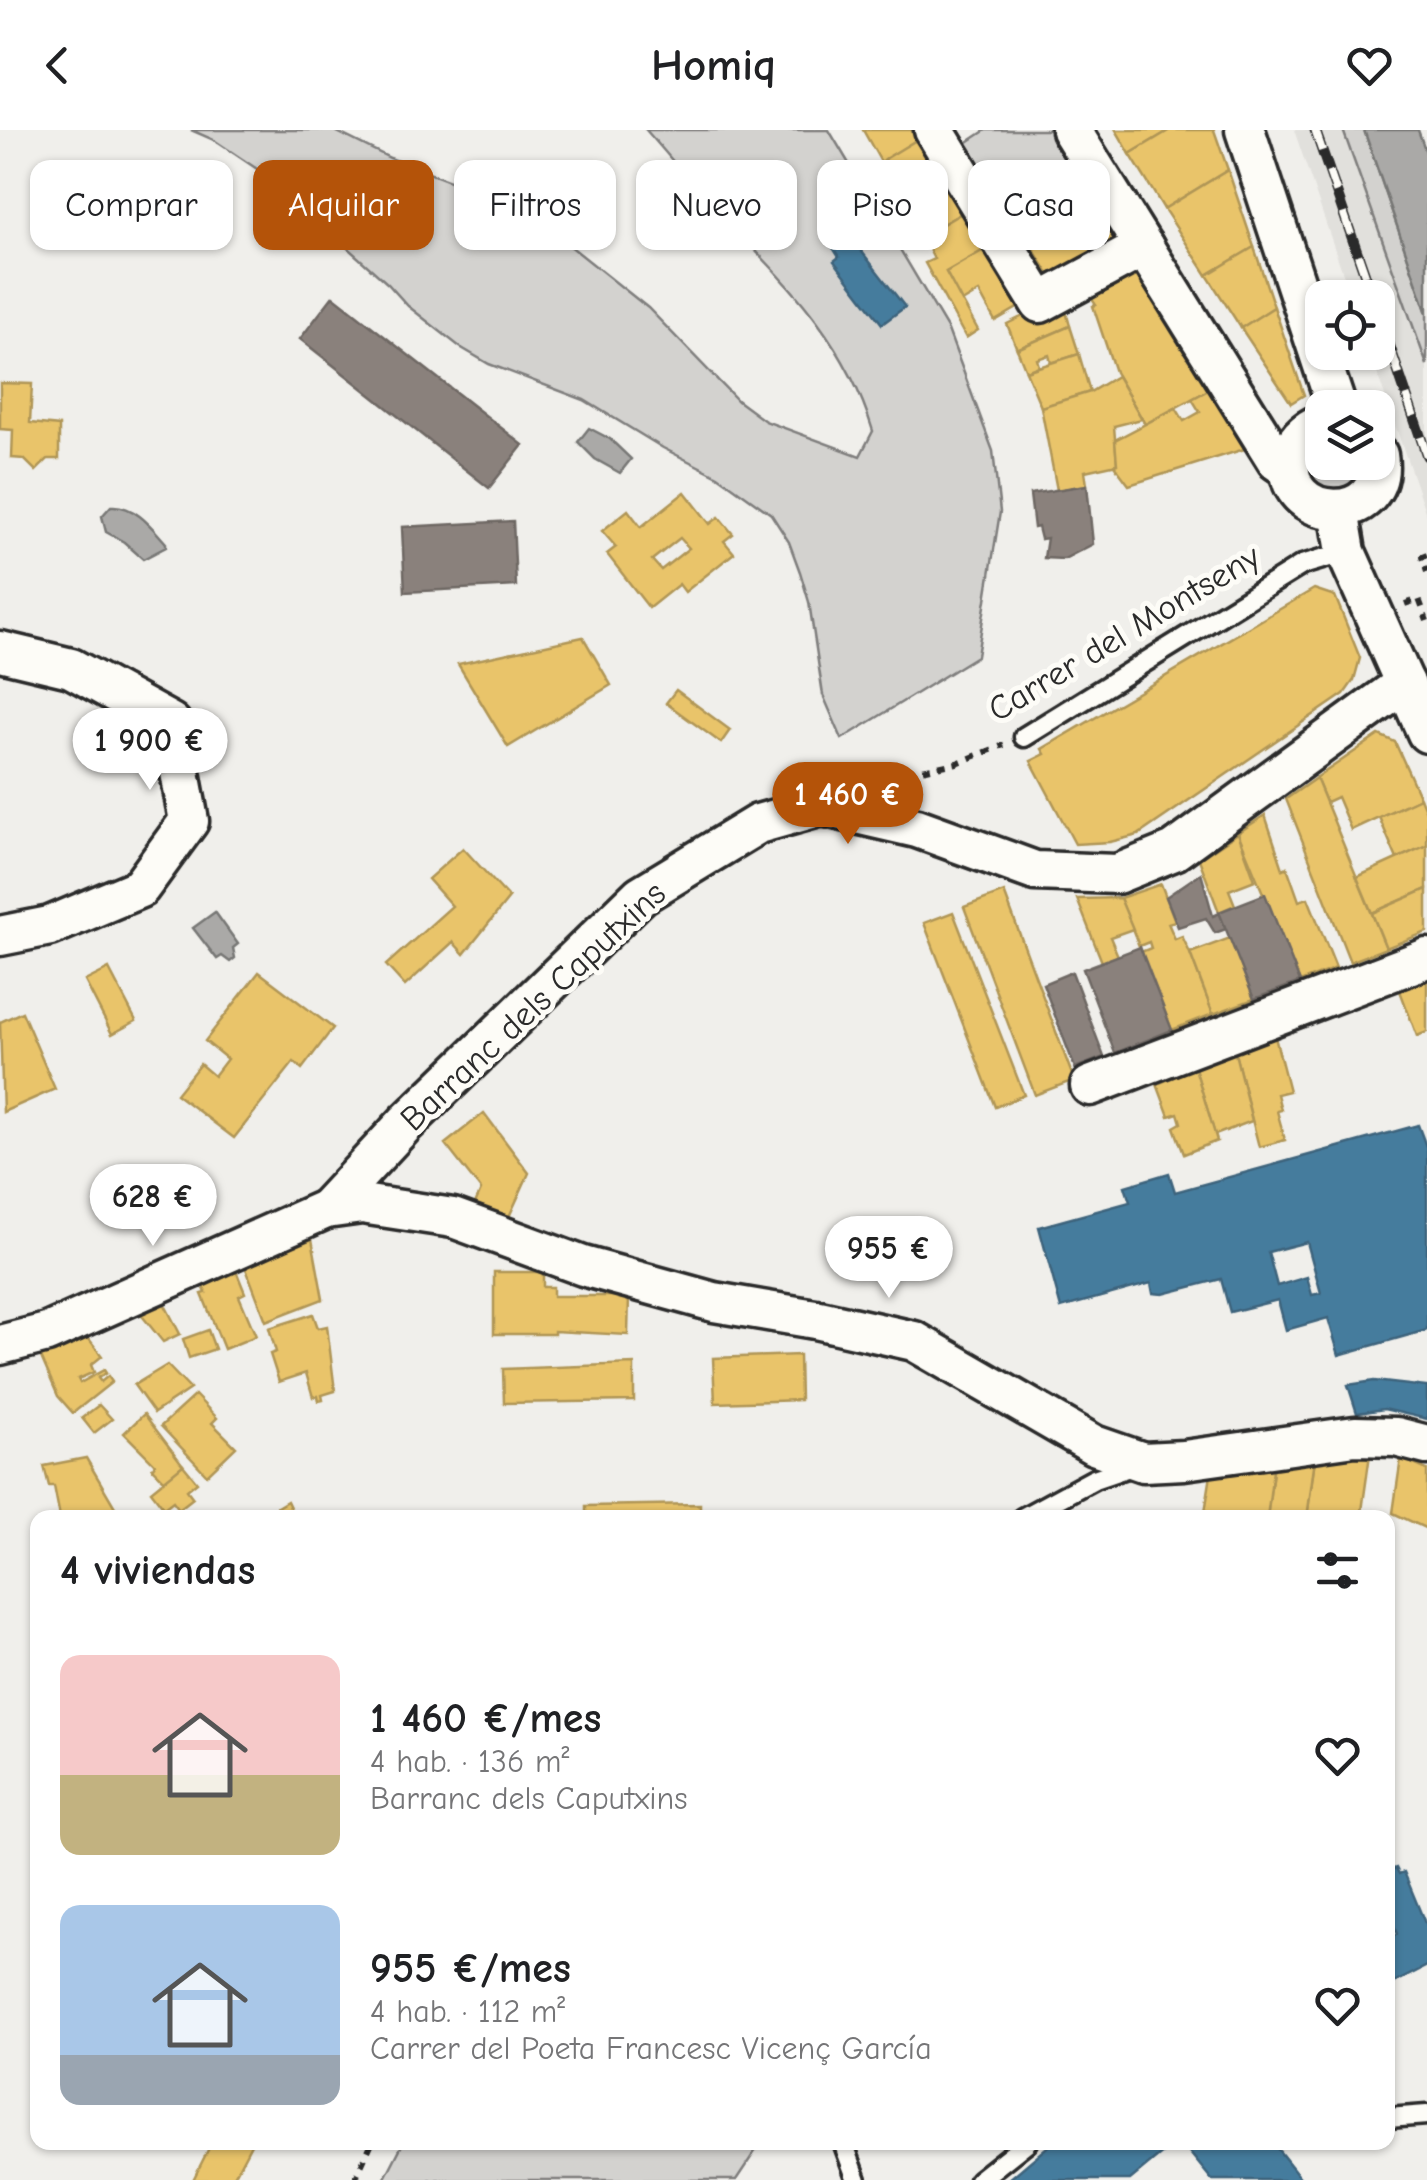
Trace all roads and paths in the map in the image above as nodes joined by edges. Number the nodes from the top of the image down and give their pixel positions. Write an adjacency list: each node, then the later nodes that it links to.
1 (934, 130): 4 (street)
2 (1071, 130): 4 (street)
3 (1245, 130): 5 (street)
4 (1144, 247): 7 (street)
5 (1331, 390)
6 (1305, 432): 7 (street)
7 (1290, 470): 9 (street)
8 (1376, 480): 9 (street)
9 (1339, 510): 10 (street)
10 (1346, 552): 14 (street); 16 (lane, Carrer del Montseny)
11 (1427, 555): 12 (path)
12 (1427, 572)
13 (0, 651): 18 (street)
14 (1404, 682): 15 (street); 17 (street, Barranc dels Caputxins)
15 (1427, 734)
16 (1024, 738): 17 (path, Carrer del Montseny)
17 (822, 806): 21 (street, Barranc dels Caputxins)
18 (0, 936)
19 (1427, 958): 20 (street)
20 (1090, 1086)
21 (326, 1210): 22 (street); 24 (street)
22 (0, 1345)
23 (1427, 1445): 24 (street)
24 (1143, 1462): 25 (lane)
25 (1037, 1510)
26 (1427, 2114): 27 (lane)
27 (1395, 2117)
28 (368, 2150): 31 (path)
29 (846, 2150): 32 (lane)
30 (1017, 2150): 33 (lane)
31 (354, 2180)
32 (857, 2180)
33 (979, 2180)

